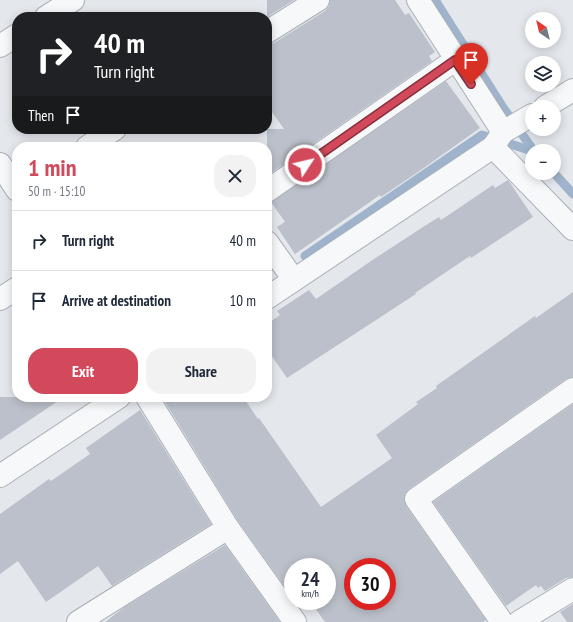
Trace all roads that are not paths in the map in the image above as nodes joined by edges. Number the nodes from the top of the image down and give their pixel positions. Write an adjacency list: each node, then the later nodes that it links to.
1 (73, 0): 4 (street)
2 (318, 0): 5 (street)
3 (418, 0): 8 (street)
4 (54, 12)
5 (272, 29)
6 (12, 38): 7 (street)
7 (0, 46)
8 (455, 60): 13 (street); 17 (street)
9 (573, 90): 10 (street)
10 (557, 100)
11 (525, 120): 13 (street)
12 (107, 134): 14 (street)
13 (498, 140): 18 (street); 20 (street)
14 (95, 142)
15 (0, 164): 16 (street)
16 (12, 182)
17 (272, 188)
18 (573, 229)
19 (272, 249): 20 (street)
20 (294, 280): 22 (street)
21 (12, 291): 23 (street)
22 (272, 295)
23 (0, 298)
24 (573, 389): 32 (street)
25 (111, 402): 27 (street)
26 (149, 402): 28 (street)
27 (0, 476)
28 (228, 528): 30 (street); 31 (street)
29 (573, 589): 33 (street)
30 (78, 622)
31 (295, 622)
32 (502, 622)
33 (519, 622)

